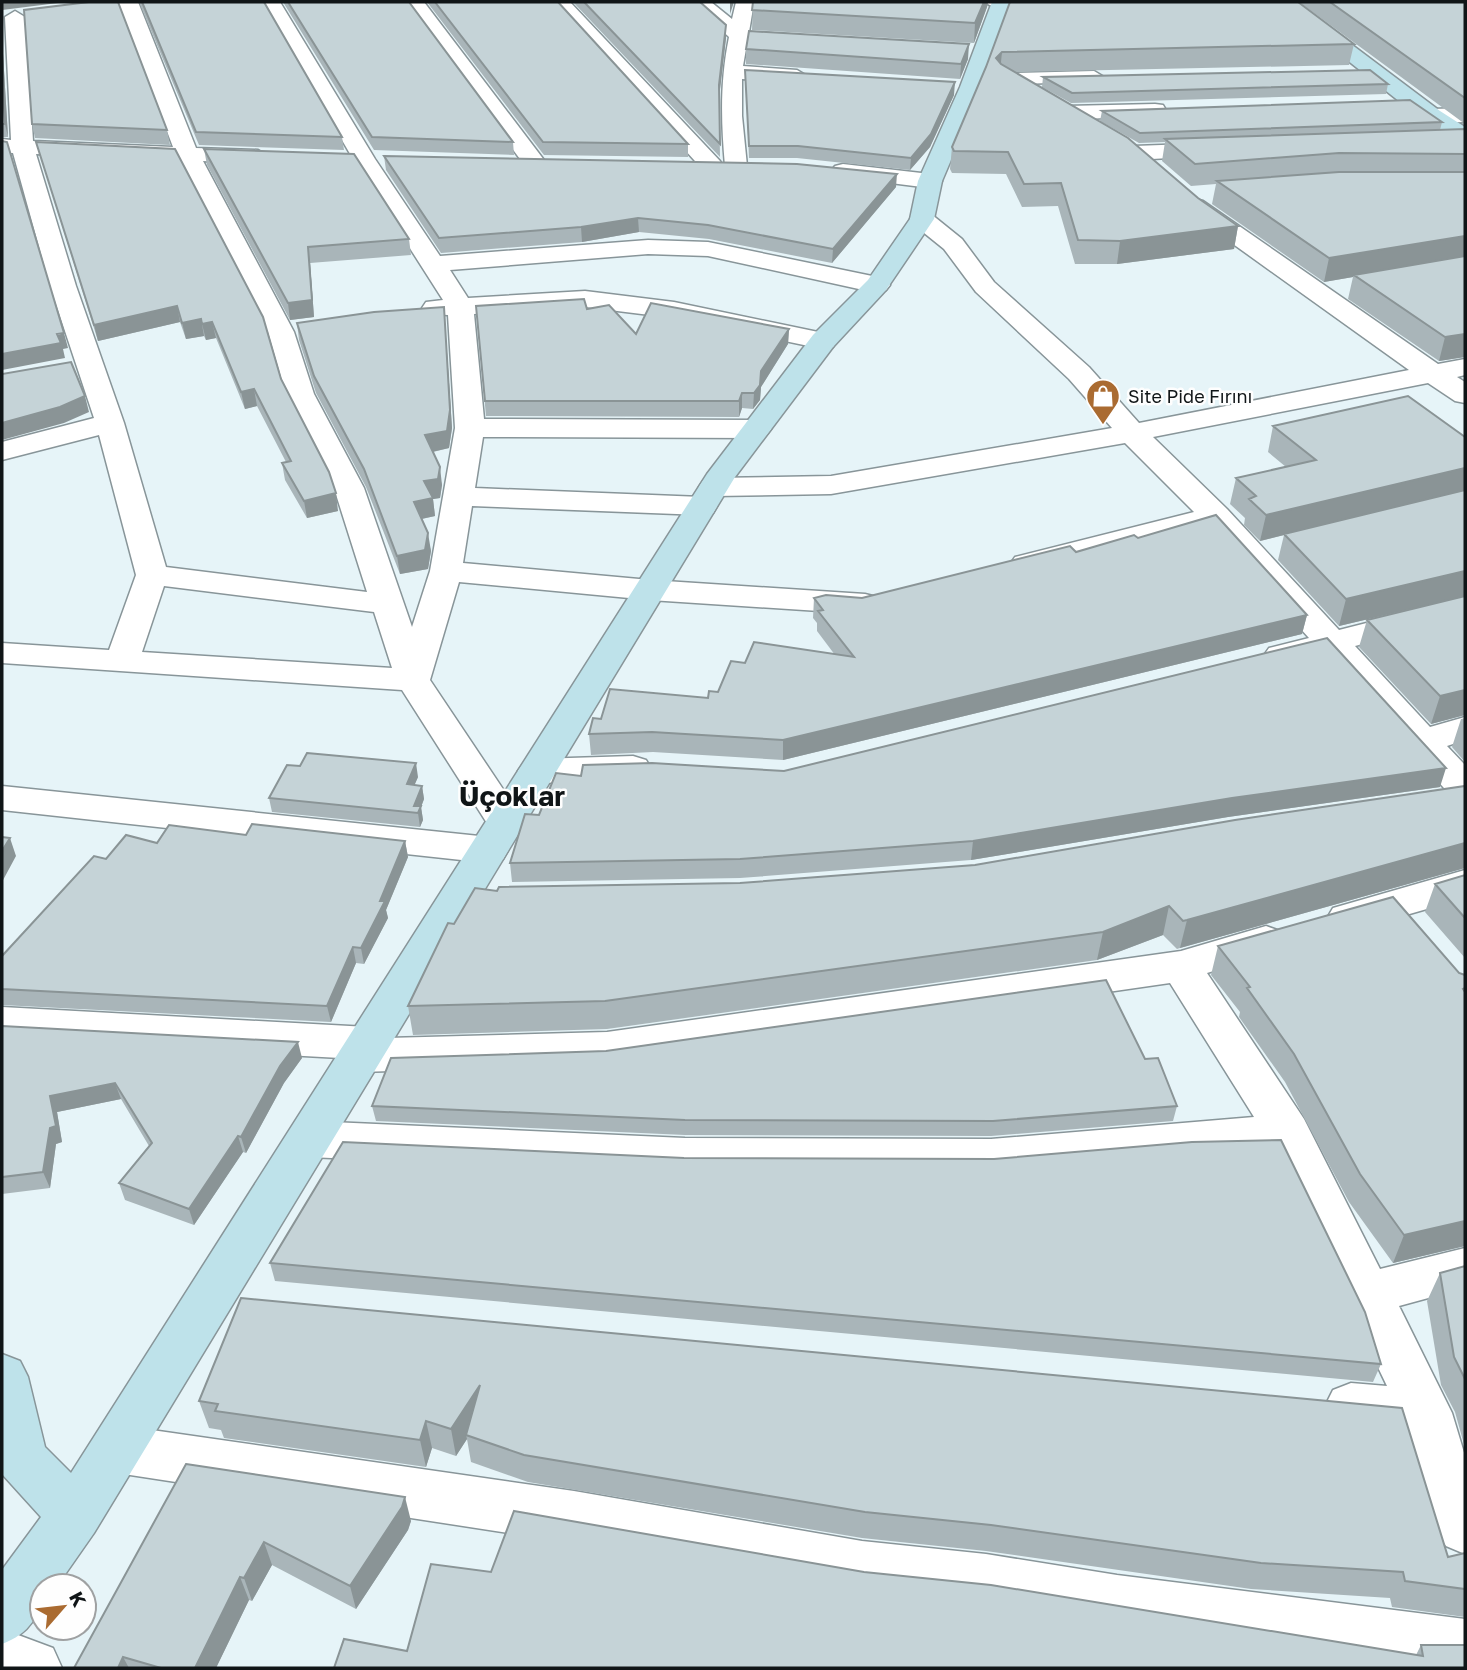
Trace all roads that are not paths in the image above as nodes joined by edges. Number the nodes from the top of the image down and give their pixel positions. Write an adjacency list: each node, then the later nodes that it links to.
1 (128, 2): 10 (street); 37 (street)
2 (271, 2): 51 (street)
3 (414, 2): 40 (street)
4 (559, 2): 43 (street)
5 (700, 2): 11 (street); 14 (street)
6 (995, 2): 7 (street)
7 (1001, 2): 8 (street); 17 (street)
8 (1041, 2)
9 (1283, 2): 19 (street)
10 (102, 5)
11 (744, 7): 14 (street)
12 (40, 13): 13 (street)
13 (8, 18): 34 (street)
14 (741, 37): 15 (street); 20 (street)
15 (822, 42)
16 (957, 50): 17 (street)
17 (984, 51): 24 (street)
18 (1346, 71): 19 (street)
19 (1373, 71): 26 (street)
20 (732, 72): 22 (street); 44 (street)
21 (1115, 76): 23 (street)
22 (812, 77)
23 (1007, 79): 24 (street); 29 (street)
24 (973, 83): 25 (street); 47 (street)
25 (945, 85)
26 (1414, 102): 27 (street); 31 (street)
27 (1386, 103)
28 (1177, 110): 29 (street)
29 (1066, 113): 36 (street)
30 (1465, 115): 31 (street)
31 (1432, 116): 32 (street)
32 (1465, 138): 33 (street)
33 (1438, 142)
34 (12, 146): 37 (street); 61 (street)
35 (1244, 149): 36 (street)
36 (1134, 153): 48 (street)
37 (188, 155): 38 (street); 76 (street)
38 (283, 158)
39 (510, 164): 40 (street)
40 (536, 165): 41 (street)
41 (563, 165)
42 (685, 166): 43 (street)
43 (712, 166): 44 (street)
44 (736, 166): 45 (street)
45 (760, 167)
46 (825, 170): 47 (street)
47 (930, 181): 50 (street)
48 (1173, 188): 49 (street); 54 (street)
49 (1210, 194)
50 (922, 219): 52 (street); 64 (street)
51 (433, 264): 52 (street); 55 (street)
52 (877, 285): 57 (street)
53 (1354, 286): 54 (street)
54 (1316, 294): 59 (street)
55 (460, 305): 56 (street); 57 (street); 62 (street)
56 (411, 311)
57 (823, 341): 63 (street)
58 (1465, 367): 59 (street)
59 (1436, 373): 60 (street); 64 (street)
60 (1465, 395)
61 (110, 423): 65 (street); 73 (street)
62 (470, 428): 63 (street); 66 (street)
63 (756, 429): 67 (street)
64 (1132, 433): 67 (street); 68 (street)
65 (2, 451)
66 (458, 496): 67 (street); 71 (street)
67 (708, 496): 74 (street)
68 (1216, 516): 70 (street); 72 (street)
69 (1290, 545): 70 (street)
70 (1252, 555): 78 (street)
71 (446, 571): 74 (street); 82 (street)
72 (992, 572)
73 (152, 575): 76 (street); 80 (street)
74 (650, 590): 75 (street); 86 (street)
75 (900, 595)
76 (388, 604): 82 (street)
77 (1465, 608): 78 (street)
78 (1332, 643): 81 (street); 84 (street)
79 (2, 653): 80 (street)
80 (122, 661): 82 (street)
81 (1252, 662)
82 (413, 680): 91 (street)
83 (1465, 728): 84 (street)
84 (1421, 742): 87 (street)
85 (666, 768): 86 (street)
86 (537, 771): 91 (street)
87 (1465, 788)
88 (2, 798): 91 (street)
89 (1465, 799): 90 (street)
90 (1426, 805)
91 (497, 836): 93 (street)
92 (1465, 884): 95 (street)
93 (457, 900): 94 (street); 99 (street)
94 (498, 900)
95 (1392, 905): 96 (street); 97 (street)
96 (1419, 937)
97 (1181, 966): 99 (street); 100 (street)
98 (2, 1023): 99 (street)
99 (364, 1049): 101 (street)
100 (1288, 1132): 101 (street); 103 (street)
101 (309, 1139): 104 (street)
102 (1465, 1268): 103 (street)
103 (1367, 1293): 108 (street)
104 (209, 1299): 105 (street); 109 (street)
105 (264, 1304)
106 (2, 1377): 110 (street)
107 (1301, 1401): 108 (street)
108 (1426, 1413): 111 (street)
109 (117, 1449): 110 (street); 113 (street)
110 (75, 1515): 112 (street)
111 (1465, 1528)
112 (2, 1616)
113 (1465, 1648)
114 (2, 1658): 115 (street)
115 (33, 1668)

